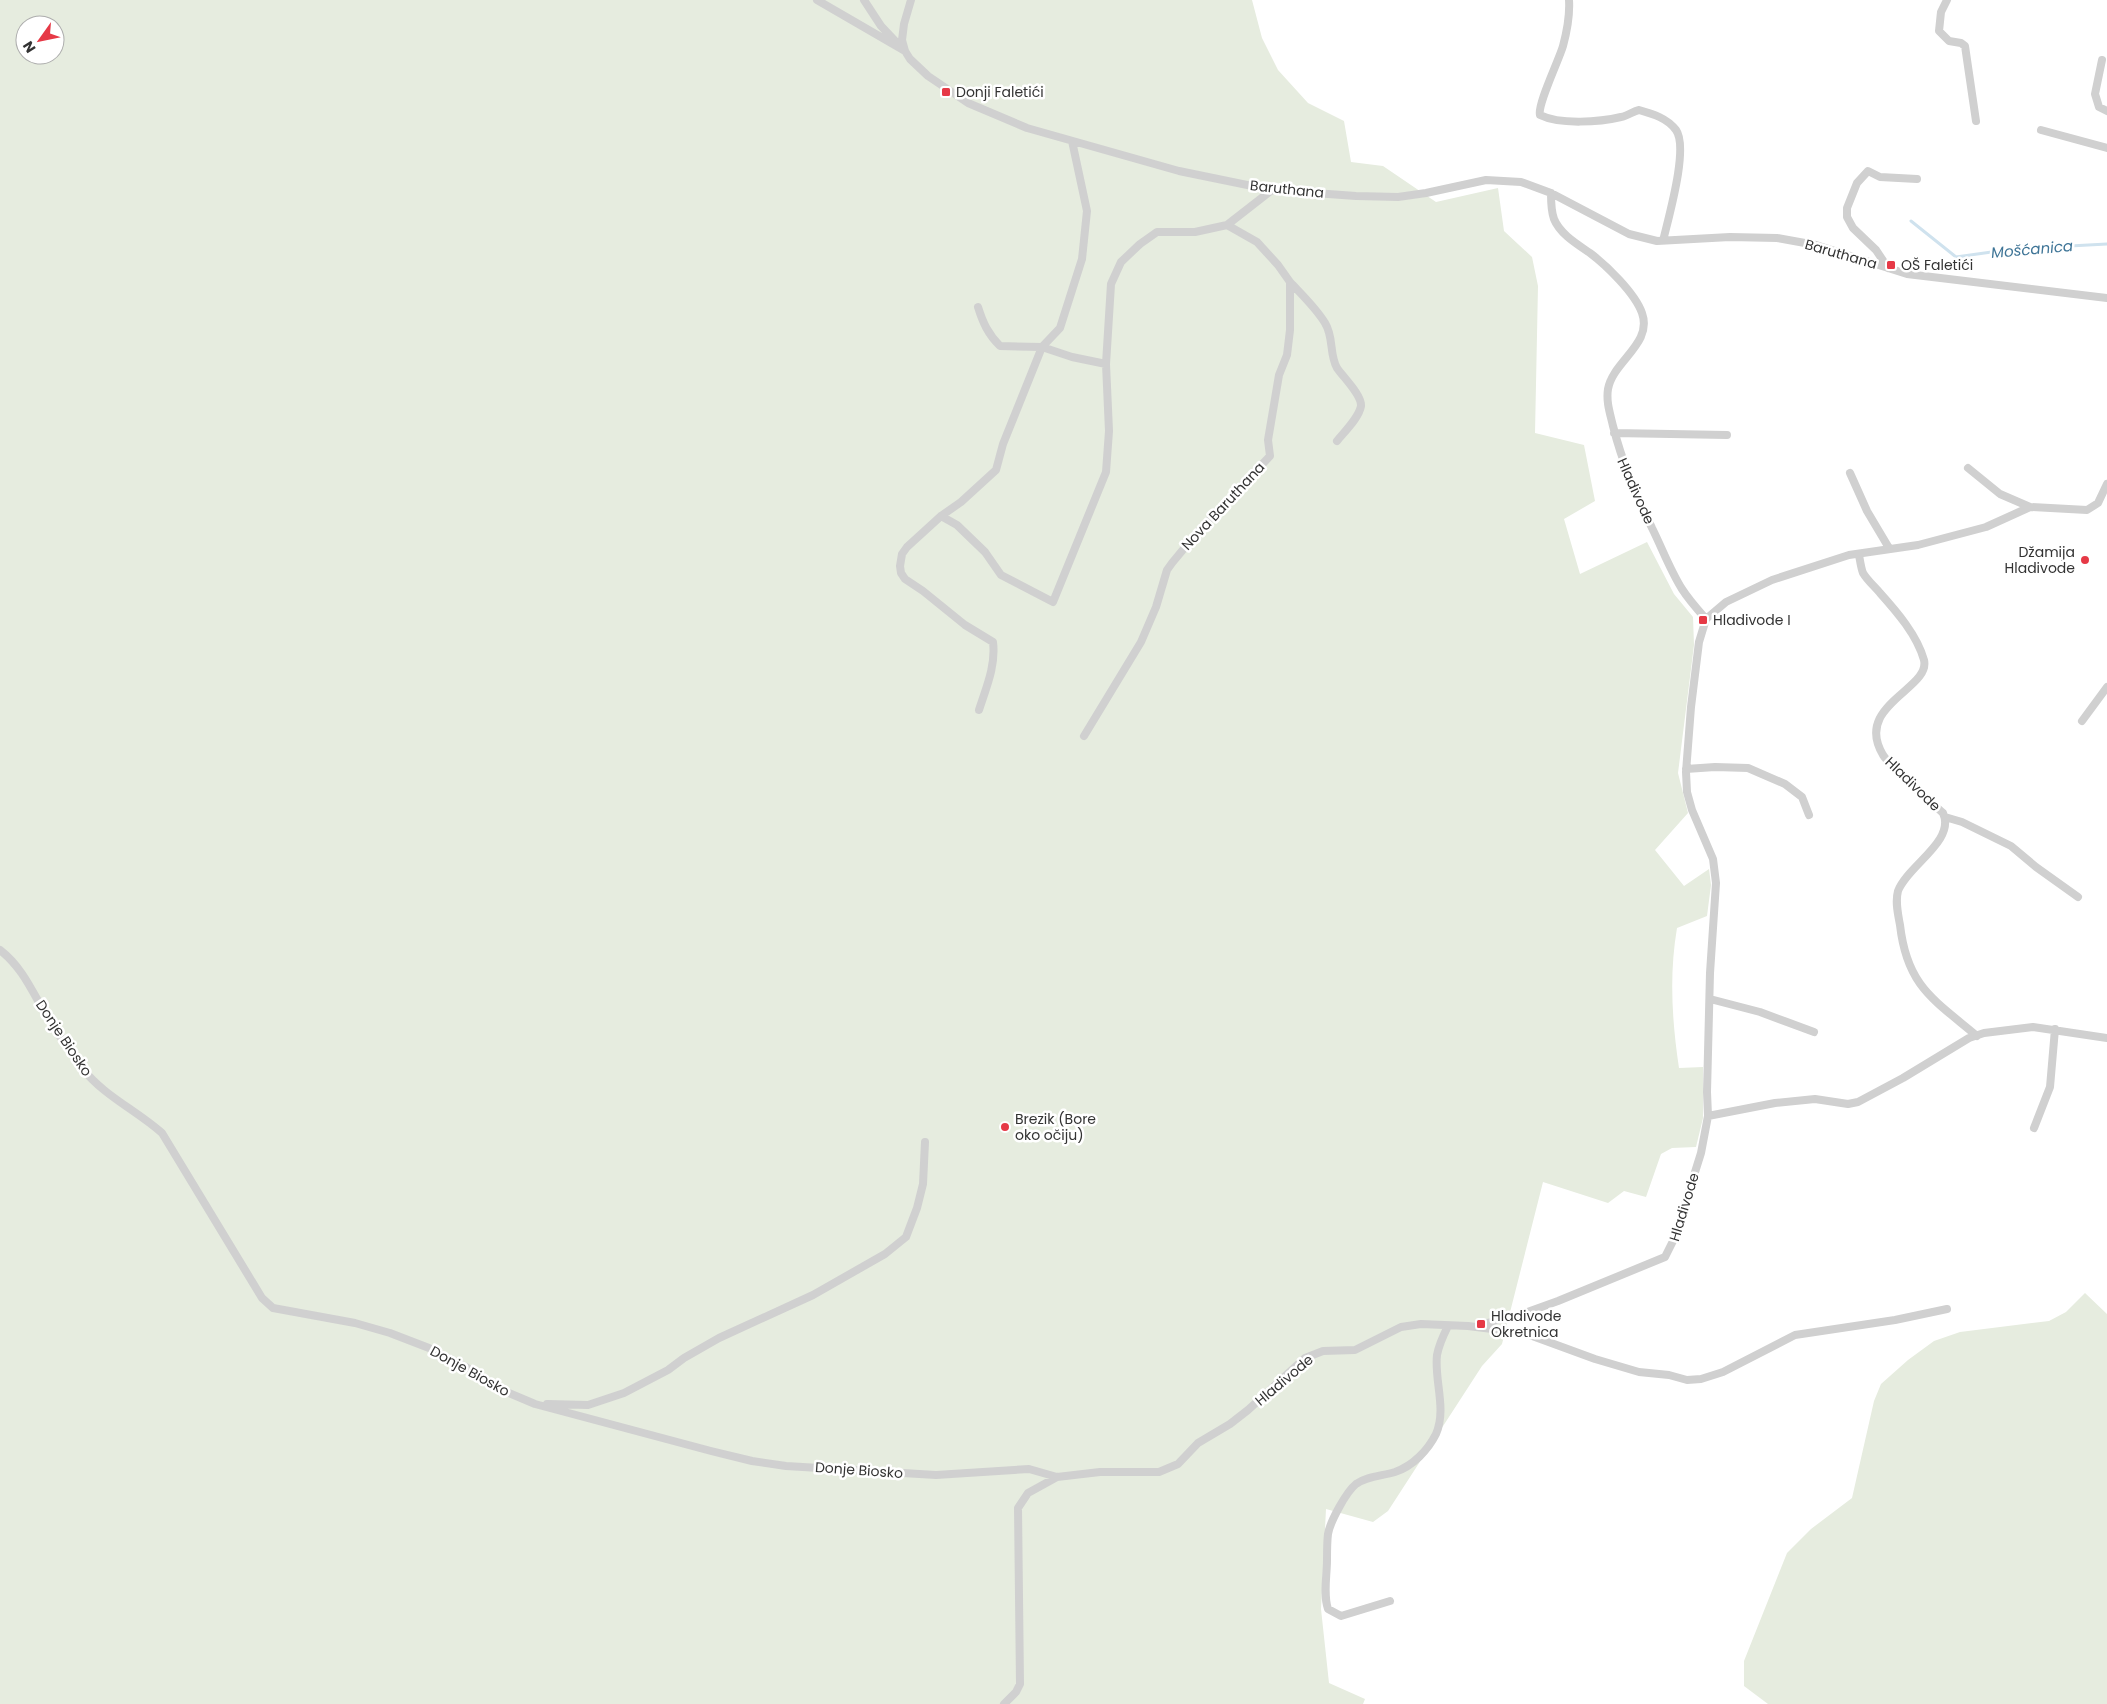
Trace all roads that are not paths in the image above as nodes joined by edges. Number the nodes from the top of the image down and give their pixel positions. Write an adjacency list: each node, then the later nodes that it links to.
1 (817, 0): 6 (street)
2 (864, 0): 6 (street, Baruthana)
3 (911, 0): 6 (street)
4 (1570, 0): 17 (street)
5 (1947, 0): 9 (street)
6 (905, 51): 11 (street, Baruthana)
7 (2102, 60): 8 (street)
8 (2107, 111)
9 (1976, 121)
10 (2041, 130): 12 (street)
11 (1072, 141): 14 (street, Baruthana); 22 (street)
12 (2107, 148)
13 (1917, 179): 18 (street)
14 (1272, 190): 15 (street, Baruthana); 16 (street)
15 (1551, 193): 17 (street, Baruthana); 24 (street)
16 (1228, 226): 19 (street); 23 (street)
17 (1663, 241): 18 (street, Baruthana)
18 (1888, 268): 20 (street, Baruthana)
19 (1290, 282): 26 (street); 38 (street, Nova Baruthana)
20 (2107, 298)
21 (978, 307): 22 (street)
22 (1042, 347): 23 (street); 31 (street)
23 (1106, 364): 31 (street)
24 (1615, 435): 25 (street); 34 (street, Hladivode)
25 (1727, 435)
26 (1337, 441)
27 (1968, 468): 30 (street)
28 (1850, 473): 32 (street)
29 (2107, 484): 30 (street)
30 (2030, 507): 32 (street)
31 (941, 516): 36 (street)
32 (1890, 548): 33 (street)
33 (1859, 554): 34 (street); 41 (street, Hladivode)
34 (1706, 620): 39 (street, Hladivode)
35 (2107, 687): 37 (street)
36 (979, 710)
37 (2082, 721)
38 (1084, 736)
39 (1686, 769): 40 (street); 44 (street, Hladivode)
40 (1809, 815)
41 (1945, 817): 42 (street); 47 (street, Hladivode)
42 (2078, 897)
43 (0, 950): 55 (street, Donje Biosko)
44 (1710, 999): 46 (street); 49 (street, Hladivode)
45 (2054, 1029): 47 (street); 48 (street); 50 (street)
46 (1814, 1032)
47 (1977, 1036): 49 (street)
48 (2107, 1038)
49 (1708, 1116): 54 (street, Hladivode)
50 (2034, 1128)
51 (925, 1142): 55 (street)
52 (1947, 1309): 54 (street)
53 (1448, 1326): 54 (street, Hladivode); 56 (street, Hladivode); 57 (street)
54 (1481, 1327)
55 (535, 1404): 56 (street, Donje Biosko)
56 (1057, 1477): 58 (street)
57 (1390, 1601)
58 (1004, 1704)

